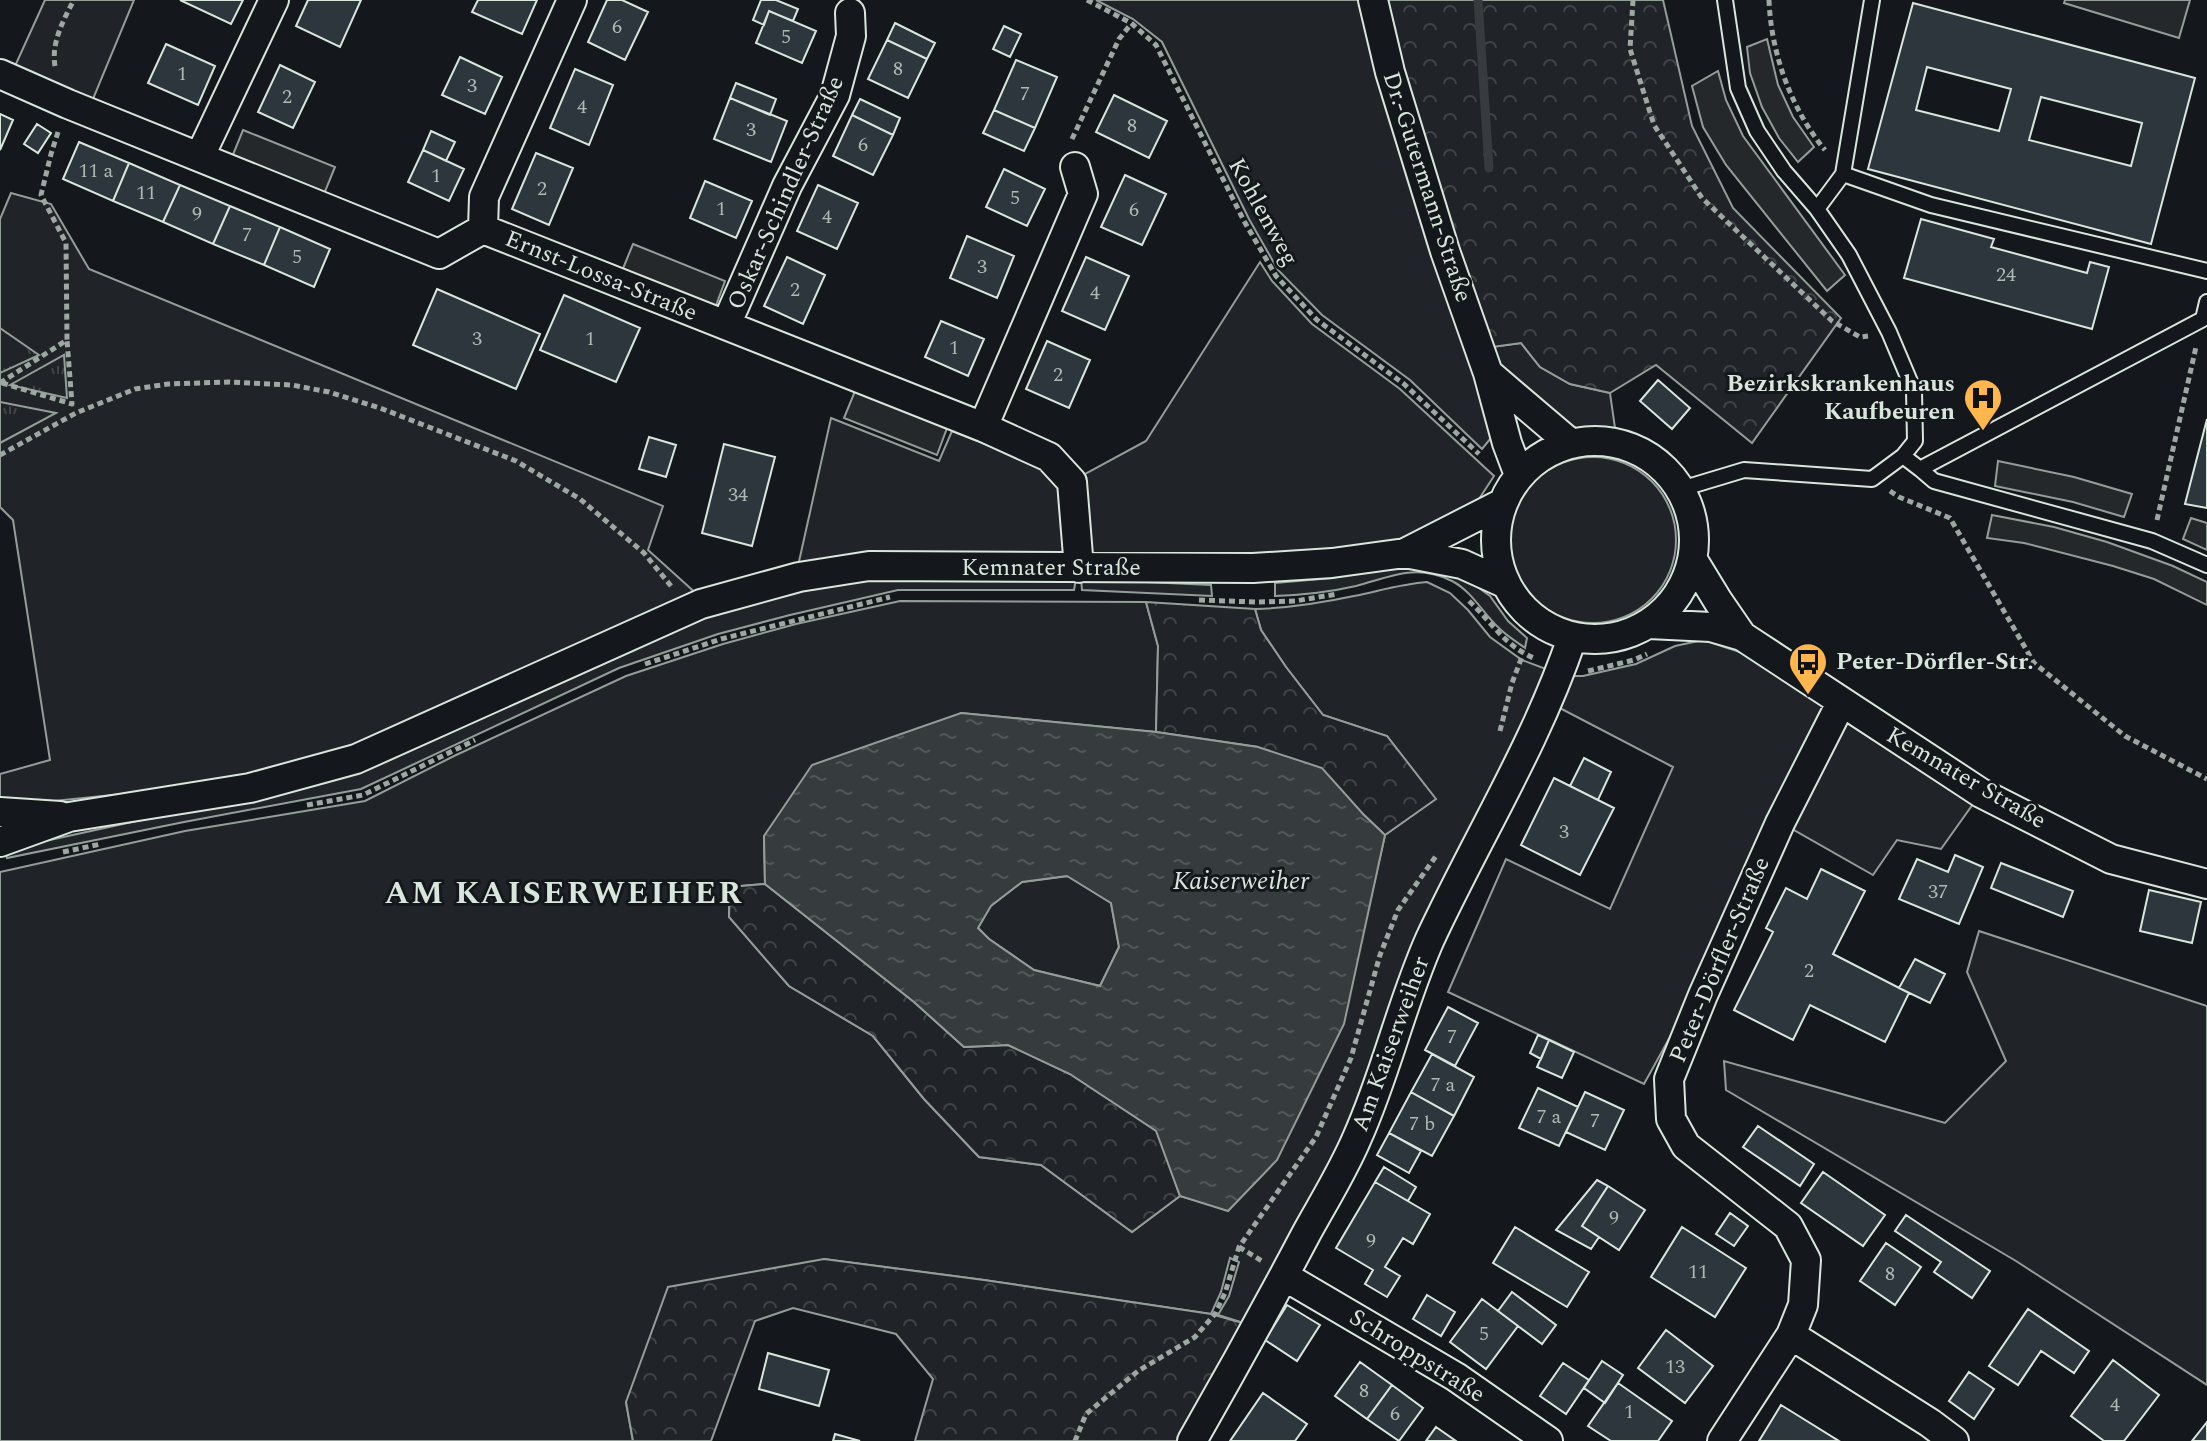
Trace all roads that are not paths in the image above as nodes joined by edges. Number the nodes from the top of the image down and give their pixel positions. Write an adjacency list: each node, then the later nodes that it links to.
1 (274, 0): 8 (street)
2 (572, 0): 12 (street)
3 (1373, 0): 16 (street, Dr.-Gutermann-Straße)
4 (1725, 0): 11 (lane)
5 (1872, 0): 10 (lane)
6 (850, 13): 15 (street, Oskar-Schindler-Straße)
7 (0, 74): 8 (street, Ernst-Lossa-Straße)
8 (200, 156): 12 (street, Ernst-Lossa-Straße)
9 (1075, 167): 17 (street)
10 (1843, 174): 11 (lane); 13 (lane)
11 (1817, 209): 19 (lane)
12 (483, 229): 15 (street, Ernst-Lossa-Straße)
13 (2207, 271)
14 (2207, 302): 20 (lane)
15 (726, 325): 17 (street, Ernst-Lossa-Straße)
16 (1488, 373): 18 (street); 21 (street, Dr.-Gutermann-Straße)
17 (983, 427): 26 (street, Ernst-Lossa-Straße)
18 (1570, 443): 21 (street); 22 (street)
19 (1903, 456): 20 (lane); 22 (lane)
20 (1920, 469): 25 (lane)
21 (1511, 488): 23 (street, Kemnater Straße); 27 (street)
22 (1681, 489): 24 (street)
23 (1405, 553): 26 (street, Kemnater Straße); 27 (street, Kemnater Straße)
24 (1693, 560): 28 (street); 29 (street, Kemnater Straße)
25 (2207, 565)
26 (1079, 568): 33 (street, Kemnater Straße)
27 (1504, 583): 30 (street)
28 (1654, 636): 29 (street, Kemnater Straße); 30 (street)
29 (1742, 636): 31 (street, Kemnater Straße)
30 (1572, 638): 36 (street, Am Kaiserweiher)
31 (1841, 703): 35 (street, Kemnater Straße); 37 (street, Peter-Dörfler-Straße)
32 (0, 812): 33 (street)
33 (69, 817): 34 (street)
34 (0, 842)
35 (2207, 884)
36 (1284, 1276): 38 (street, Am Kaiserweiher); 39 (street, Schroppstraße)
37 (1791, 1335): 40 (street, Peter-Dörfler-Straße); 41 (street)
38 (1192, 1441)
39 (1548, 1441)
40 (1722, 1441)
41 (1954, 1441)

